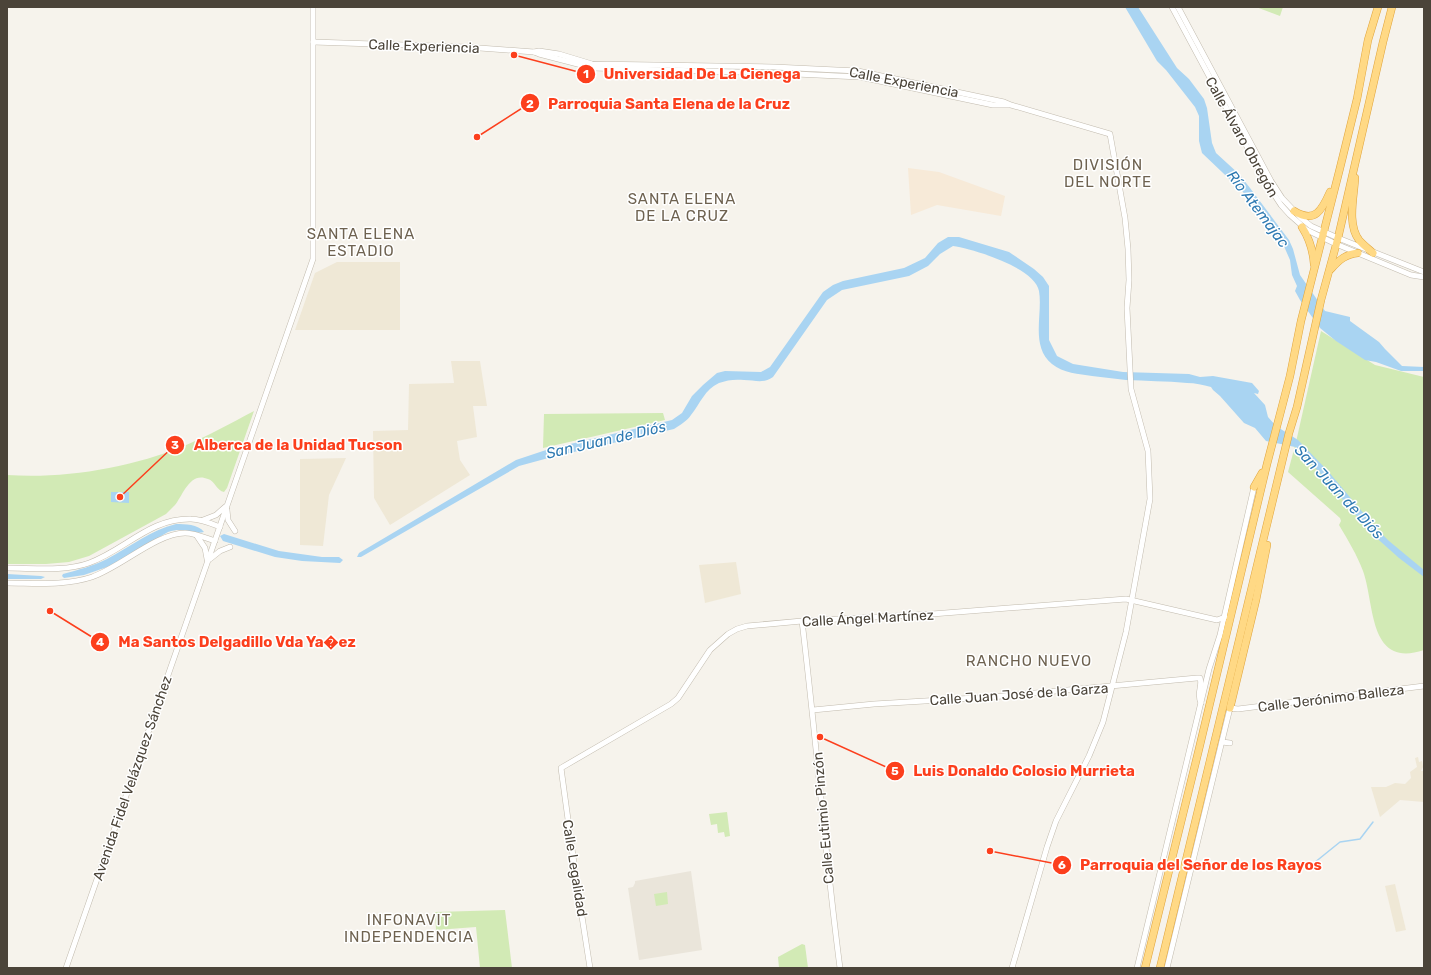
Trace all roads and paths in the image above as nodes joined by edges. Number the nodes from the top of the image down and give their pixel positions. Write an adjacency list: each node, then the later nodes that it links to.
1 (313, 7): 6 (street, Avenida Fidel Velázquez Sánchez)
2 (1172, 7): 10 (street, Calle Álvaro Obregón)
3 (1178, 7): 9 (street, Calle Álvaro Obregón)
4 (1376, 7): 8 (highway)
5 (1392, 7): 7 (highway)
6 (313, 42): 21 (street, Avenida Fidel Velázquez Sánchez); 35 (street, Calle Experiencia)
7 (1354, 166): 12 (highway); 13 (highway)
8 (1340, 168): 9 (highway); 11 (highway)
9 (1294, 211): 11 (street, Calle Álvaro Obregón)
10 (1302, 227): 11 (street, Calle Álvaro Obregón); 16 (highway)
11 (1323, 235): 12 (street, Calle Álvaro Obregón); 16 (highway)
12 (1337, 241): 13 (street); 14 (street); 15 (highway)
13 (1373, 252): 17 (street)
14 (1358, 253): 15 (highway); 18 (street)
15 (1329, 270): 22 (highway)
16 (1314, 271): 19 (highway)
17 (1424, 272)
18 (1424, 278)
19 (1267, 464): 20 (highway); 28 (highway)
20 (1254, 487): 24 (street)
21 (227, 505): 23 (street); 25 (street, Avenida Fidel Velázquez Sánchez); 26 (street)
22 (1272, 509): 41 (highway); 47 (highway)
23 (203, 520): 25 (street); 33 (street)
24 (1247, 524): 28 (highway); 31 (street)
25 (220, 527): 29 (street, Avenida Fidel Velázquez Sánchez)
26 (235, 531)
27 (197, 535): 29 (street); 32 (street); 34 (street)
28 (1249, 538): 31 (highway); 53 (highway)
29 (215, 541): 32 (street, Avenida Fidel Velázquez Sánchez)
30 (230, 547): 32 (street)
31 (1241, 550): 36 (street)
32 (207, 565): 48 (street, Avenida Fidel Velázquez Sánchez)
33 (7, 568)
34 (7, 583)
35 (1132, 600): 36 (street, Calle Ángel Martínez); 37 (street, Calle Ángel Martínez); 39 (street)
36 (1225, 617): 40 (street)
37 (802, 621): 42 (street, Calle Eutimio Pinzón); 45 (street, Calle Ángel Martínez)
38 (1424, 686): 41 (street, Calle Jerónimo Balleza)
39 (1113, 687): 40 (street, Calle Juan José de la Garza); 42 (street, Calle Juan José de la Garza); 51 (street)
40 (1201, 703): 52 (street)
41 (1234, 708): 43 (street)
42 (813, 710): 50 (street, Calle Eutimio Pinzón)
43 (1222, 742): 44 (street); 46 (street)
44 (1230, 743)
45 (561, 768): 49 (street, Calle Legalidad)
46 (1199, 837): 47 (street); 55 (street)
47 (1189, 852): 54 (highway)
48 (66, 968)
49 (590, 968)
50 (840, 968)
51 (1012, 968)
52 (1137, 968)
53 (1146, 968)
54 (1160, 968)
55 (1167, 968)

